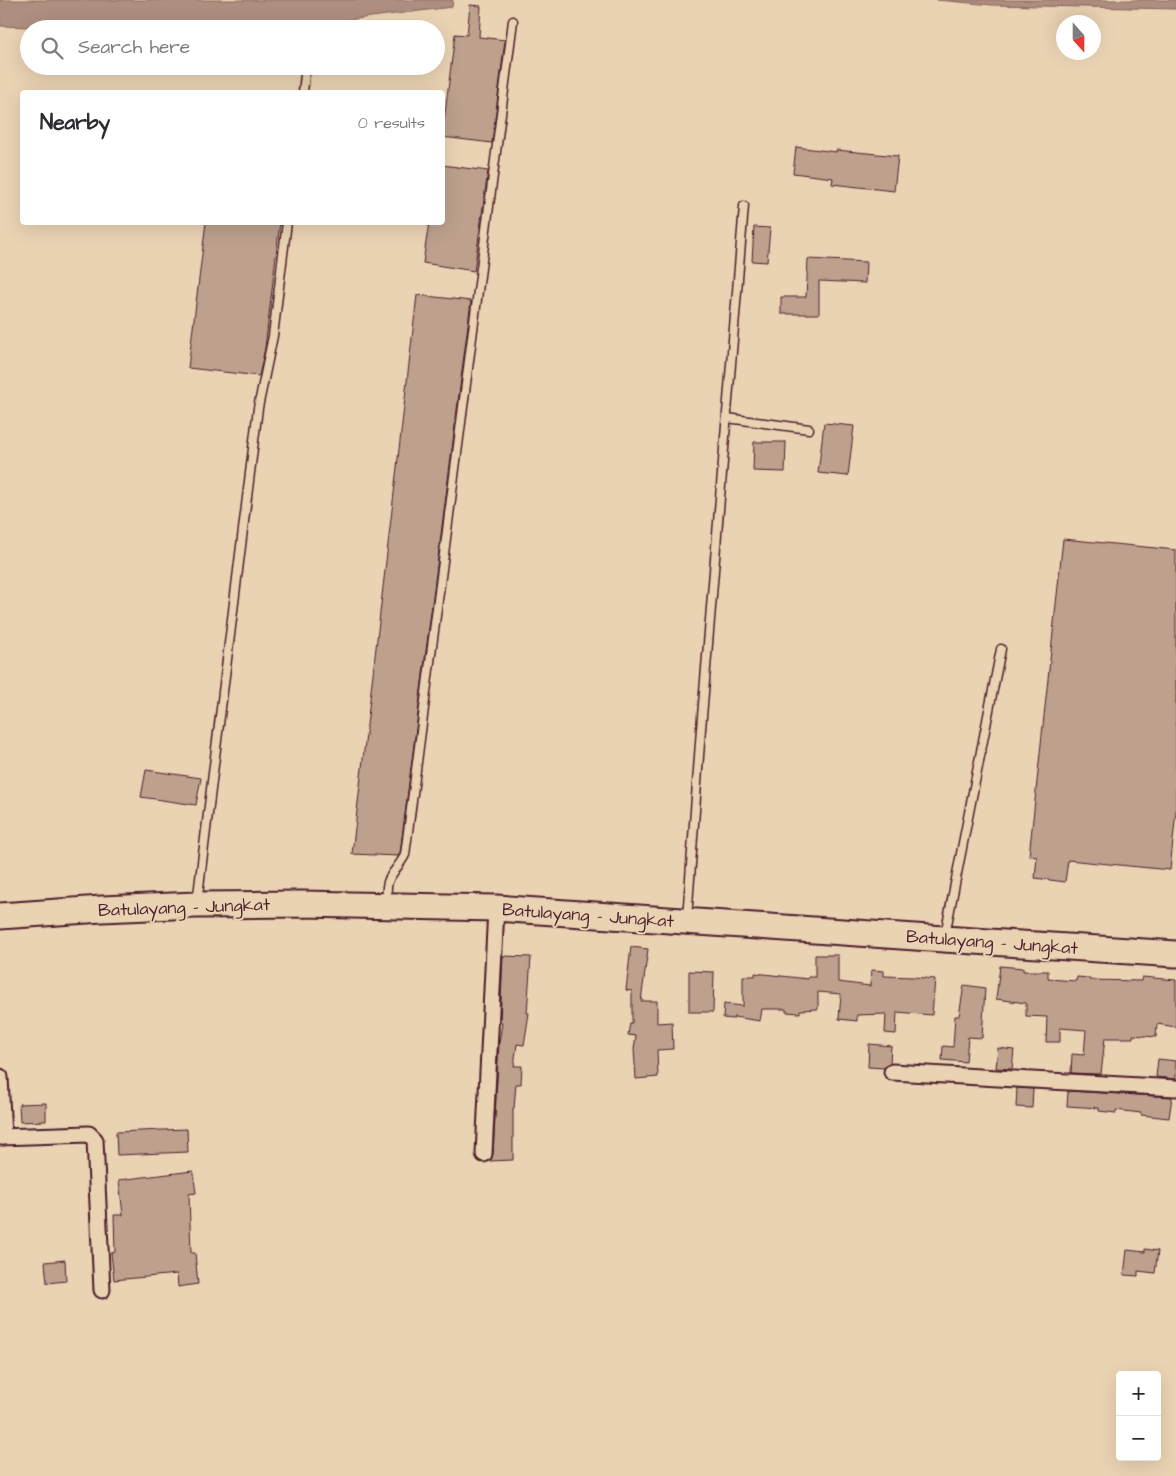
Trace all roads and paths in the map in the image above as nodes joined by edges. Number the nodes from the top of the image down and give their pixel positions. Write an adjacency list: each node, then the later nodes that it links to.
1 (513, 21): 10 (lane)
2 (305, 75): 3 (lane)
3 (303, 90)
4 (744, 206): 6 (lane)
5 (286, 225): 9 (lane)
6 (727, 418): 7 (lane); 13 (lane)
7 (809, 429)
8 (1001, 649): 14 (lane)
9 (196, 905): 10 (highway, Batulayang - Jungkat); 12 (highway, Batulayang - Jungkat)
10 (388, 905): 11 (highway, Batulayang - Jungkat)
11 (496, 908): 13 (highway, Batulayang - Jungkat); 20 (street)
12 (0, 916)
13 (687, 922): 14 (highway, Batulayang - Jungkat)
14 (944, 940): 15 (highway, Batulayang - Jungkat)
15 (1176, 954)
16 (892, 1072): 18 (street)
17 (0, 1077): 19 (street)
18 (1176, 1088)
19 (1, 1137): 21 (street)
20 (484, 1154)
21 (102, 1290)

